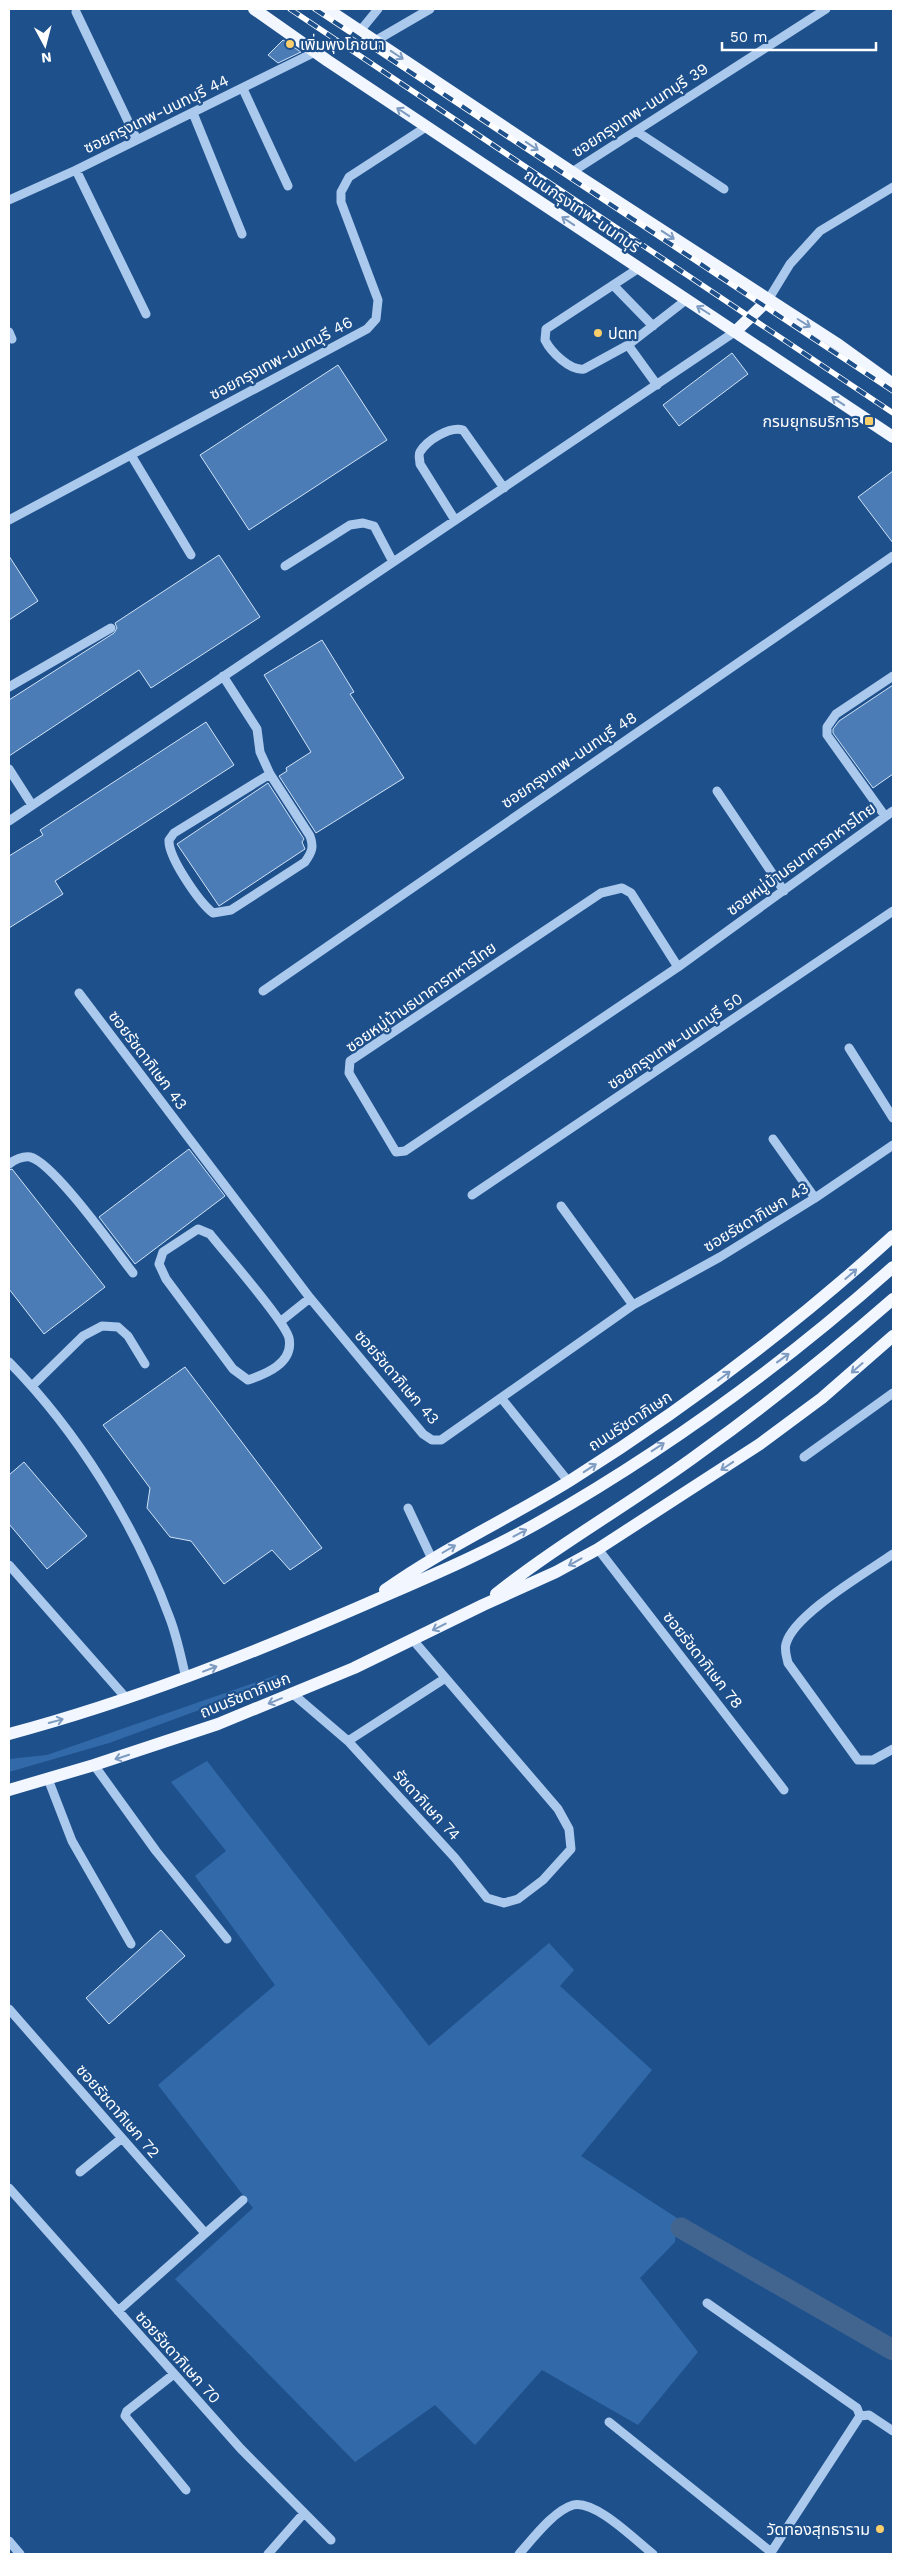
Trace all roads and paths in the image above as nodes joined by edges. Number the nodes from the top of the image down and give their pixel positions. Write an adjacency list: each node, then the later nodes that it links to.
1 (254, 9): 9 (main road, ถนนกรุงเทพ-นนทบุรี)
2 (327, 9): 7 (main road, ถนนกรุงเทพ-นนทบุรี)
3 (378, 9): 7 (street)
4 (430, 9): 8 (street)
5 (826, 9): 13 (street, ซอยกรุงเทพ-นนทบุรี 39)
6 (76, 12): 14 (street)
7 (360, 31): 8 (main road, ถนนกรุงเทพ-นนทบุรี)
8 (375, 41): 16 (main road, ถนนกรุงเทพ-นนทบุรี, one-way to 16)
9 (315, 52): 10 (street, ซอยกรุงเทพ-นนทบุรี 44); 12 (main road, ถนนกรุงเทพ-นนทบุรี, one-way to 9)
10 (243, 89): 11 (street, ซอยกรุงเทพ-นนทบุรี 44); 17 (street)
11 (192, 113): 14 (street, ซอยกรุงเทพ-นนทบุรี 44); 21 (street)
12 (426, 127): 22 (main road, ถนนกรุงเทพ-นนทบุรี, one-way to 12); 33 (street, ซอยกรุงเทพ-นนทบุรี 46)
13 (636, 130): 16 (street, ซอยกรุงเทพ-นนทบุรี 39); 19 (street)
14 (137, 140): 15 (street, ซอยกรุงเทพ-นนทบุรี 44)
15 (76, 170): 20 (street, ซอยกรุงเทพ-นนทบุรี 44); 26 (street)
16 (572, 172): 25 (main road, ถนนกรุงเทพ-นนทบุรี, one-way to 25)
17 (288, 186)
18 (893, 186): 25 (street)
19 (724, 189)
20 (9, 200)
21 (242, 234)
22 (639, 268): 23 (street); 24 (main road, ถนนกรุงเทพ-นนทบุรี)
23 (613, 285): 27 (street); 29 (street)
24 (686, 300): 27 (street); 28 (main road, ถนนกรุงเทพ-นนทบุรี, one-way to 24)
25 (768, 300): 28 (main road); 31 (main road, ถนนกรุงเทพ-นนทบุรี, one-way to 31)
26 (146, 314)
27 (653, 326): 29 (street)
28 (736, 331): 30 (street); 32 (main road, ถนนกรุงเทพ-นนทบุรี, one-way to 28)
29 (628, 344): 30 (street)
30 (657, 384): 34 (street)
31 (893, 384)
32 (893, 438)
33 (131, 455): 35 (street, ซอยกรุงเทพ-นนทบุรี 46); 37 (street)
34 (504, 488): 36 (street); 36 (street)
35 (9, 520)
36 (455, 520): 39 (street)
37 (191, 555)
38 (893, 556): 55 (street, ซอยกรุงเทพ-นนทบุรี 48)
39 (393, 562): 40 (street); 42 (street)
40 (285, 566)
41 (111, 628): 44 (street)
42 (223, 676): 46 (street); 48 (street)
43 (893, 676): 50 (street)
44 (9, 688)
45 (9, 769): 48 (street)
46 (270, 774): 46 (street)
47 (716, 791): 52 (street)
48 (32, 805): 51 (street)
49 (893, 811): 50 (street, ซอยหมู่บ้านธนาคารทหารไทย)
50 (885, 816): 52 (street, ซอยหมู่บ้านธนาคารทหารไทย)
51 (9, 821)
52 (784, 891): 54 (street, ซอยหมู่บ้านธนาคารทหารไทย)
53 (893, 912): 62 (street, ซอยกรุงเทพ-นนทบุรี 50)
54 (678, 967): 54 (street, ซอยหมู่บ้านธนาคารทหารไทย)
55 (263, 990)
56 (79, 993): 68 (street, ซอยรัชดาภิเษก 43)
57 (849, 1048): 58 (street)
58 (893, 1118)
59 (773, 1139): 63 (street)
60 (893, 1145): 63 (street, ซอยรัชดาภิเษก 43)
61 (9, 1164): 67 (street)
62 (472, 1195)
63 (816, 1198): 70 (street, ซอยรัชดาภิเษก 43)
64 (561, 1206): 70 (street)
65 (893, 1236): 79 (main road, ถนนรัชดาภิเษก, one-way to 65)
66 (893, 1267): 85 (main road, ถนนรัชดาภิเษก, one-way to 66)
67 (133, 1273)
68 (310, 1298): 71 (street); 77 (street, ซอยรัชดาภิเษก 43)
69 (893, 1299): 86 (main road, ถนนรัชดาภิเษก)
70 (634, 1305): 77 (street, ซอยรัชดาภิเษก 43)
71 (280, 1322): 71 (street)
72 (893, 1336): 81 (main road, ถนนรัชดาภิเษก, one-way to 81)
73 (9, 1362): 75 (street)
74 (145, 1364): 75 (street)
75 (32, 1386): 88 (street)
76 (893, 1393): 78 (street)
77 (502, 1399): 79 (street)
78 (804, 1457)
79 (568, 1481): 83 (main road, ถนนรัชดาภิเษก, one-way to 79)
80 (408, 1508): 83 (street)
81 (598, 1549): 86 (main road, ถนนรัชดาภิเษก, one-way to 86); 98 (street, ซอยรัชดาภิเษก 78)
82 (893, 1554): 94 (street)
83 (432, 1559): 85 (main road, ถนนรัชดาภิเษก)
84 (9, 1565): 91 (street)
85 (365, 1605): 88 (main road, ถนนรัชดาภิเษก, one-way to 85)
86 (483, 1605): 87 (main road, ถนนรัชดาภิเษก, one-way to 87)
87 (413, 1640): 89 (street, รัชดาภิเษก 74); 90 (main road, ถนนรัชดาภิเษก)
88 (186, 1678): 91 (main road, ถนนรัชดาภิเษก)
89 (444, 1679): 93 (street); 93 (street, รัชดาภิเษก 74)
90 (293, 1694): 93 (street, รัชดาภิเษก 74); 95 (main road, ถนนรัชดาภิเษก, one-way to 95)
91 (127, 1699): 92 (main road, ถนนรัชดาภิเษก, one-way to 91)
92 (9, 1734)
93 (348, 1741)
94 (893, 1749)
95 (94, 1766): 96 (main road, ถนนรัชดาภิเษก); 99 (street)
96 (48, 1779): 97 (main road, ถนนรัชดาภิเษก); 100 (street)
97 (9, 1790)
98 (784, 1790)
99 (227, 1940)
100 (131, 1944)
101 (9, 2009): 102 (street, ซอยรัชดาภิเษก 72)
102 (122, 2138): 103 (street); 106 (street, ซอยรัชดาภิเษก 72)
103 (80, 2172)
104 (9, 2188): 108 (street, ซอยรัชดาภิเษก 70)
105 (243, 2200): 106 (street)
106 (205, 2233): 108 (street)
107 (707, 2303): 110 (street)
108 (118, 2311): 109 (street, ซอยรัชดาภิเษก 70)
109 (174, 2374): 113 (street); 114 (street, ซอยรัชดาภิเษก 70)
110 (860, 2416): 112 (street); 117 (street)
111 (609, 2422): 117 (street)
112 (893, 2431)
113 (186, 2490)
114 (304, 2513): 115 (street, ซอยรัชดาภิเษก 70); 119 (street)
115 (331, 2540)
116 (9, 2541): 118 (street)
117 (770, 2553)
118 (20, 2554)
119 (268, 2554)
120 (518, 2554): 121 (street)
121 (653, 2554)

